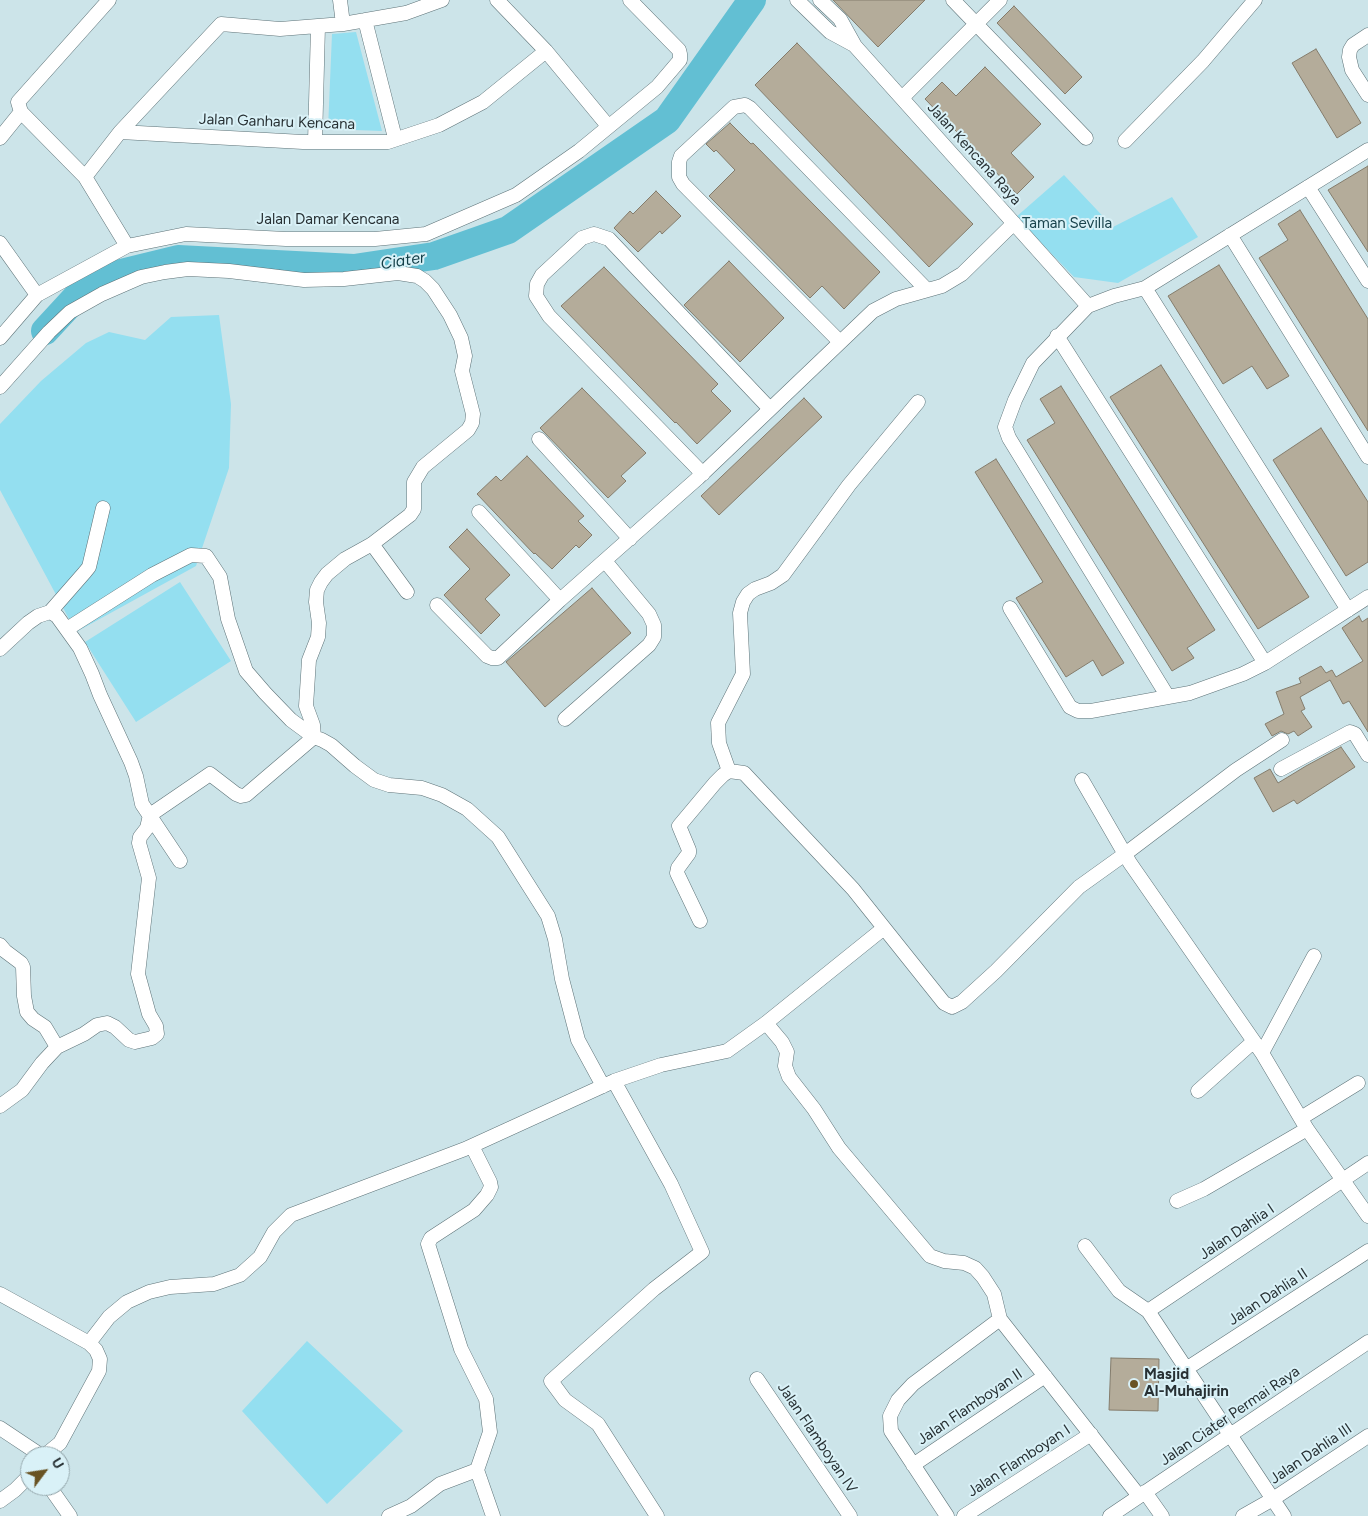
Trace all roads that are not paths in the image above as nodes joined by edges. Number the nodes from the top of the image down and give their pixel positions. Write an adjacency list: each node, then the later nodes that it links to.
1 (109, 0): 20 (street)
2 (340, 0): 12 (street)
3 (442, 0): 11 (street)
4 (497, 0): 17 (street)
5 (630, 0): 21 (street, Jalan Damar Kencana)
6 (796, 0): 16 (street, Jalan Kencana Raya)
7 (820, 0): 16 (street, Jalan Kencana Raya)
8 (953, 0): 13 (street)
9 (1000, 0): 13 (street)
10 (1255, 0): 27 (street)
11 (365, 20): 12 (street); 24 (street)
12 (344, 24): 14 (street)
13 (975, 24): 19 (street); 25 (street)
14 (318, 26): 22 (street); 26 (street)
15 (1368, 36): 18 (street)
16 (855, 46): 19 (street, Jalan Kencana Raya)
17 (546, 52): 21 (street); 24 (street, Jalan Ganharu Kencana)
18 (1368, 95)
19 (902, 98): 31 (street, Jalan Kencana Raya)
20 (20, 107): 23 (street); 29 (street)
21 (608, 126): 34 (street, Jalan Damar Kencana)
22 (120, 132): 26 (street, Jalan Ganharu Kencana); 29 (street)
23 (0, 138)
24 (395, 138): 26 (street, Jalan Ganharu Kencana)
25 (1086, 138)
26 (315, 142)
27 (1125, 142)
28 (1368, 150): 30 (street)
29 (85, 176): 34 (street)
30 (1308, 187): 32 (street); 35 (street)
31 (1014, 223): 37 (street); 39 (street, Jalan Kencana Raya)
32 (1230, 235): 36 (street); 47 (street)
33 (0, 243): 38 (street)
34 (127, 246): 38 (street, Jalan Damar Kencana)
35 (1368, 280)
36 (1145, 288): 39 (street); 59 (street)
37 (928, 290): 42 (street); 42 (street)
38 (37, 295): 41 (street)
39 (1088, 306): 40 (street)
40 (1057, 336): 63 (street); 64 (street)
41 (0, 338)
42 (840, 342): 45 (street)
43 (0, 387): 52 (street)
44 (918, 402): 70 (street)
45 (770, 409): 48 (street); 48 (street)
46 (539, 439): 51 (street)
47 (1368, 457)
48 (703, 474): 51 (street)
49 (103, 508): 60 (street)
50 (479, 512): 56 (street)
51 (630, 539): 53 (street)
52 (372, 544): 54 (street); 66 (street)
53 (605, 561): 56 (street); 65 (street)
54 (407, 592)
55 (1368, 597): 59 (street)
56 (560, 600): 57 (street)
57 (437, 605)
58 (1010, 608): 64 (street)
59 (1348, 610): 63 (street)
60 (50, 612): 61 (street); 62 (street)
61 (67, 629): 66 (street); 72 (street)
62 (0, 649)
63 (1265, 663): 64 (street)
64 (1168, 697)
65 (565, 719)
66 (314, 738): 72 (street); 84 (street)
67 (1282, 740): 73 (street)
68 (1368, 755): 69 (street)
69 (1281, 769)
70 (729, 771): 75 (street); 76 (street)
71 (1082, 780): 73 (street)
72 (150, 815): 74 (street); 81 (street)
73 (1125, 854): 76 (street); 80 (street)
74 (180, 861)
75 (700, 921)
76 (884, 928): 79 (street)
77 (0, 945): 81 (street)
78 (1314, 956): 82 (street)
79 (766, 1023): 84 (street); 97 (street)
80 (1253, 1042): 82 (street); 85 (street)
81 (57, 1047): 86 (street)
82 (1262, 1053): 87 (street)
83 (1358, 1083): 87 (street)
84 (608, 1084): 88 (street); 119 (street)
85 (1198, 1091)
86 (0, 1106)
87 (1304, 1123): 90 (street); 91 (street)
88 (472, 1146): 99 (street); 110 (street)
89 (1368, 1163): 90 (street, Jalan Dahlia I)
90 (1344, 1179): 92 (street); 96 (street, Jalan Dahlia I)
91 (1177, 1201)
92 (1368, 1216)
93 (1085, 1246): 96 (street)
94 (1368, 1251): 100 (street, Jalan Dahlia II)
95 (0, 1294): 99 (street)
96 (1148, 1311): 100 (street)
97 (1000, 1319): 101 (street); 109 (street)
98 (1368, 1342): 105 (street, Jalan Ciater Permai Raya)
99 (89, 1343): 108 (street)
100 (1186, 1369): 105 (street)
101 (1045, 1376): 104 (street); 109 (street, Jalan Flamboyan II)
102 (757, 1379): 120 (street, Jalan Flamboyan IV)
103 (0, 1428): 107 (street)
104 (1091, 1434): 112 (street); 122 (street, Jalan Flamboyan I)
105 (1230, 1435): 112 (street, Jalan Ciater Permai Raya); 114 (street)
106 (1368, 1436): 114 (street, Jalan Dahlia III)
107 (28, 1446)
108 (56, 1446)
109 (913, 1464): 121 (street)
110 (477, 1470): 117 (street); 118 (street)
111 (20, 1485): 115 (street)
112 (1142, 1494): 123 (street, Jalan Ciater Permai Raya); 124 (street)
113 (56, 1496): 116 (street)
114 (1273, 1499): 125 (street, Jalan Dahlia III); 126 (street)
115 (0, 1501)
116 (70, 1516)
117 (389, 1516)
118 (493, 1516)
119 (657, 1516)
120 (850, 1516)
121 (947, 1516)
122 (964, 1516)
123 (1110, 1516)
124 (1162, 1516)
125 (1243, 1516)
126 (1284, 1516)

